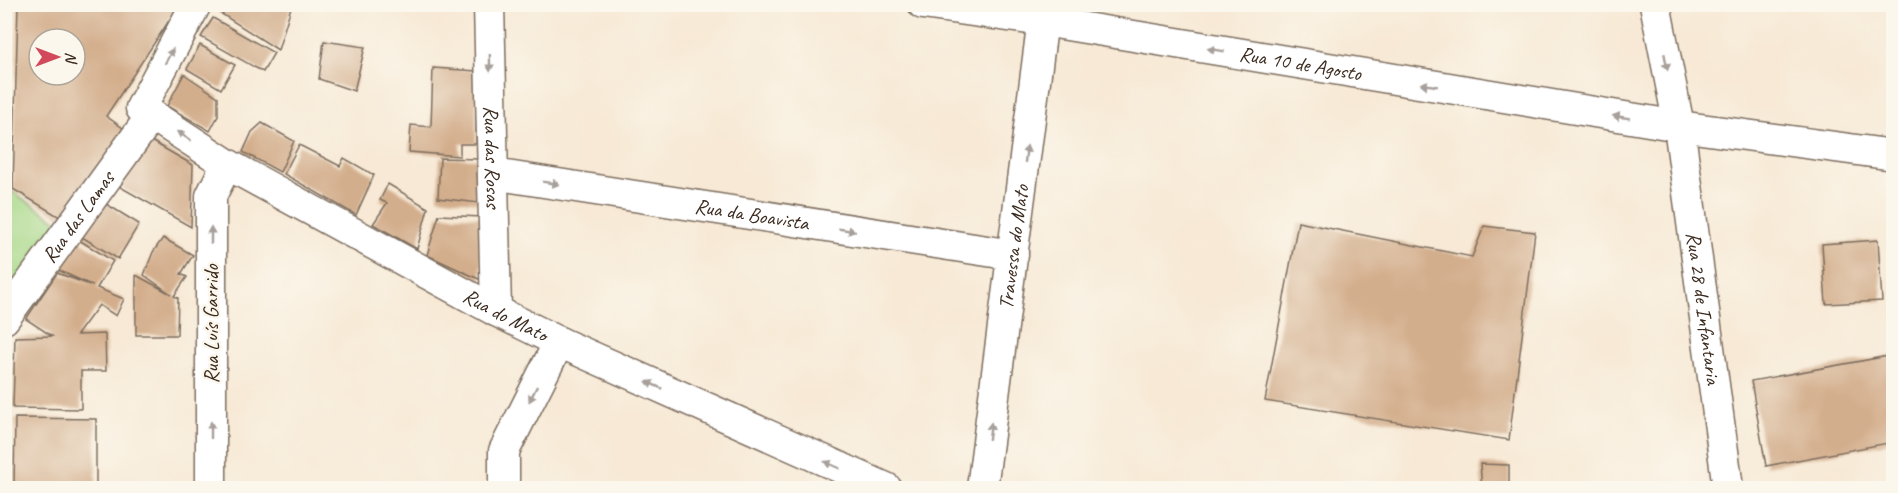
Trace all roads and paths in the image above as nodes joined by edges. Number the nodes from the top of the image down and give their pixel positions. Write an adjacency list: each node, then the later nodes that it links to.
1 (196, 4): 6 (street, Rua das Lamas, one-way to 1)
2 (489, 4): 10 (street, Rua das Rosas, one-way to 10)
3 (923, 4): 5 (street, Rua 10 de Agosto)
4 (1655, 4): 7 (street, Rua 28 de Infantaria, one-way to 7)
5 (1044, 13): 7 (street, Rua 10 de Agosto, one-way to 5); 11 (street, Travessa do Mato, one-way to 5)
6 (147, 111): 9 (street, Rua do Mato, one-way to 6); 13 (street, Rua das Lamas)
7 (1679, 126): 8 (street, Rua 10 de Agosto); 19 (street, Rua 28 de Infantaria)
8 (1893, 155)
9 (227, 164): 12 (street, Rua do Mato); 15 (street, Rua Luís Garrido, one-way to 9)
10 (493, 174): 11 (street, Rua da Boavista, one-way to 11); 12 (street, Rua das Rosas)
11 (1013, 255): 18 (street, Travessa do Mato, one-way to 11)
12 (496, 311): 14 (street, Rua do Mato)
13 (4, 320)
14 (559, 342): 16 (street, one-way to 16); 17 (street, Rua do Mato, one-way to 14)
15 (211, 489)
16 (504, 489)
17 (885, 489)
18 (982, 489)
19 (1728, 489)

